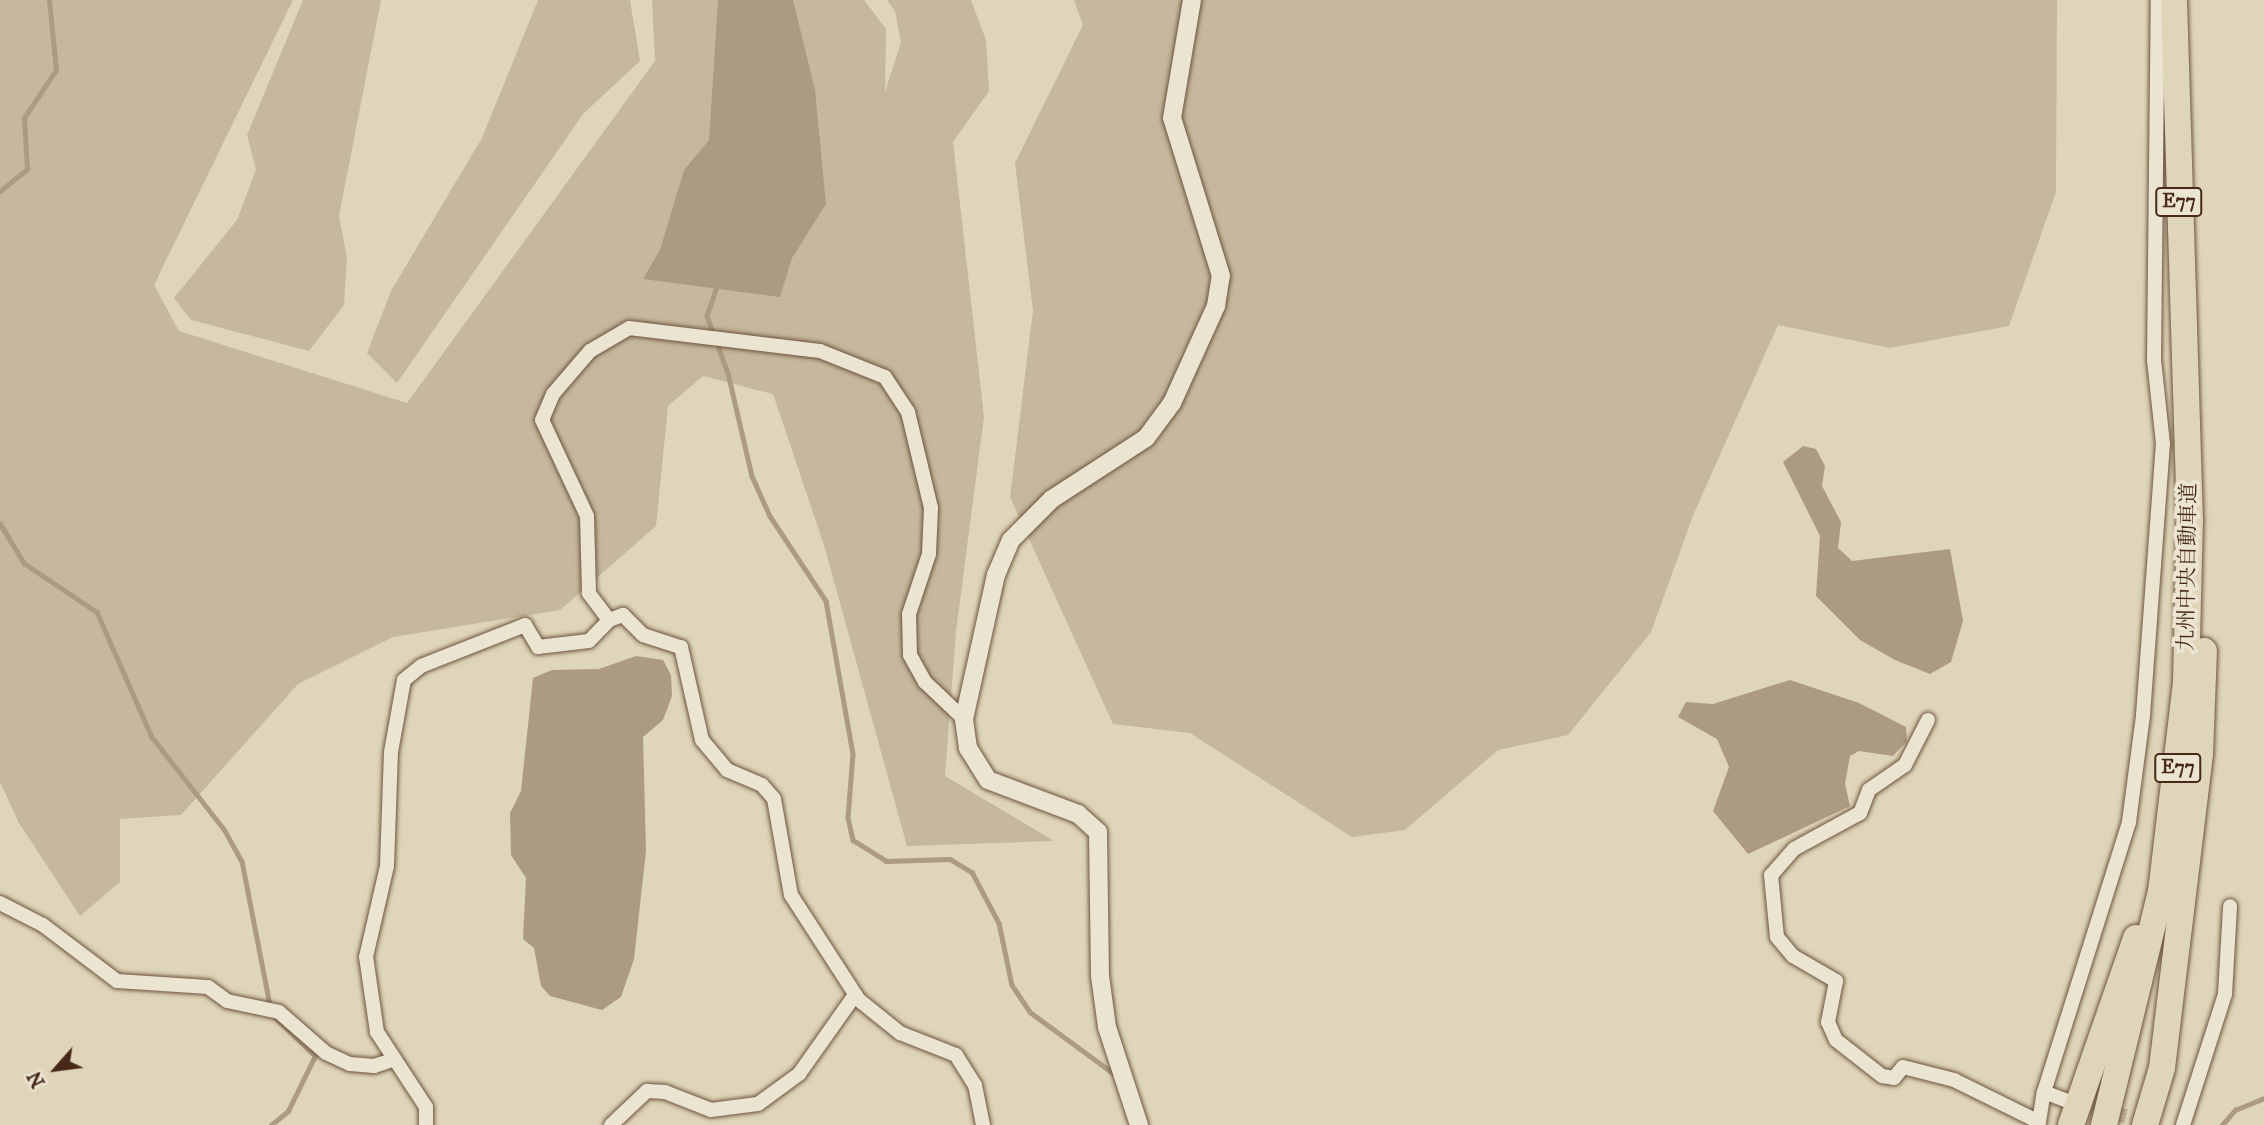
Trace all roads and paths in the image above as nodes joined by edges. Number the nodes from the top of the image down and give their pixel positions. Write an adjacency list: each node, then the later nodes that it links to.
1 (1192, 0): 8 (street)
2 (2158, 0): 14 (street)
3 (2174, 0): 5 (highway, 九州中央自動車道 / E77)
4 (2186, 0): 6 (highway, 九州中央自動車道 / E77)
5 (2188, 404): 15 (highway); 21 (highway, 九州中央自動車道 / E77)
6 (2202, 586): 22 (highway, 九州中央自動車道 / E77); 23 (highway)
7 (609, 620): 8 (street); 12 (street); 13 (street)
8 (964, 719): 20 (street)
9 (1928, 720): 16 (street)
10 (0, 903): 13 (street)
11 (2230, 906): 24 (street)
12 (855, 995): 18 (street); 19 (street)
13 (392, 1060): 17 (street)
14 (2044, 1092): 15 (street); 16 (street)
15 (2069, 1113)
16 (2039, 1124)
17 (426, 1125)
18 (611, 1125)
19 (983, 1125)
20 (1139, 1125)
21 (2104, 1125)
22 (2118, 1125)
23 (2145, 1125)
24 (2183, 1125)

